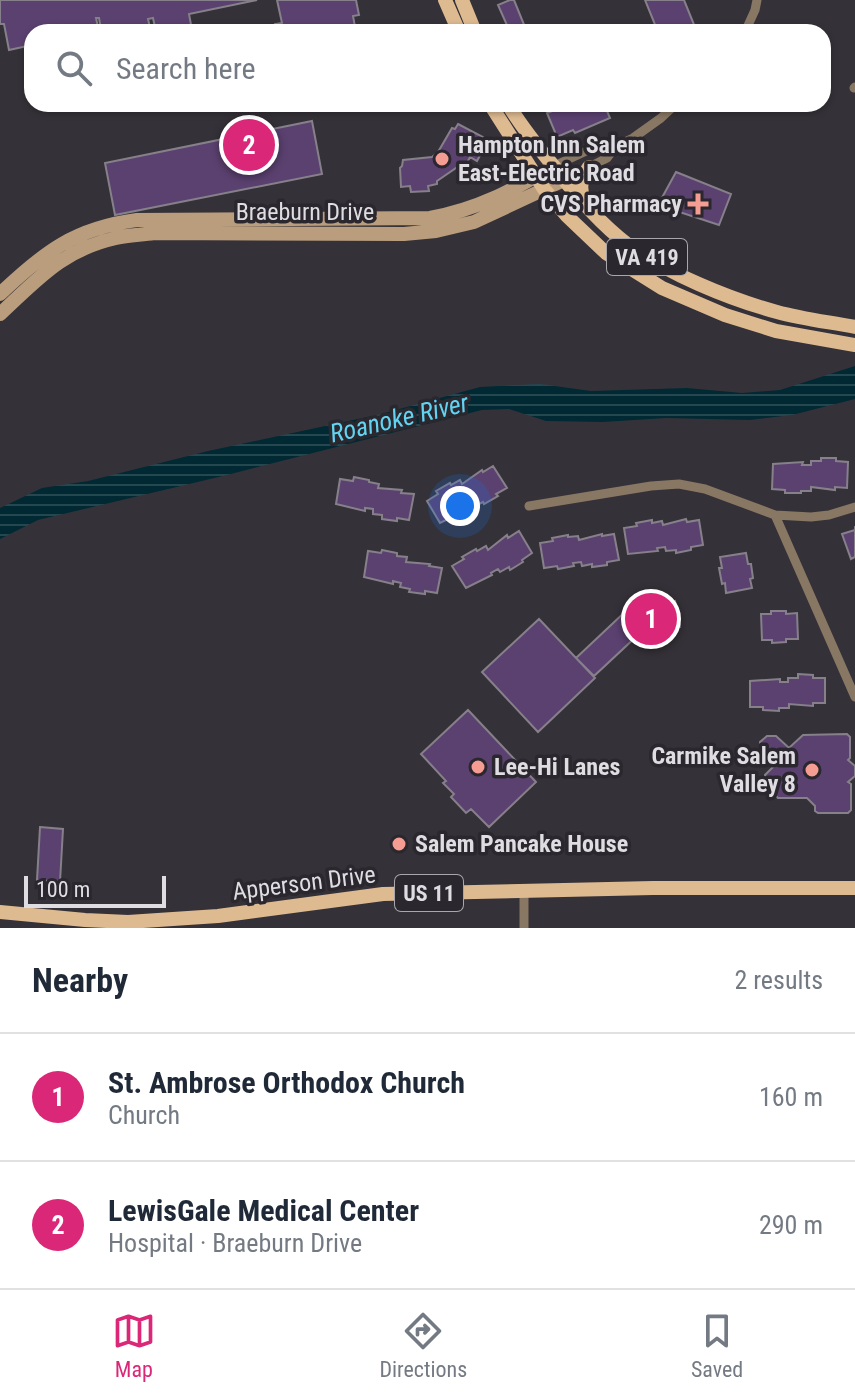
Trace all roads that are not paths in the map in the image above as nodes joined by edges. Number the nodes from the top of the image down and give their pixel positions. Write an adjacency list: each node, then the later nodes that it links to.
1 (445, 0): 4 (main road)
2 (462, 0): 5 (main road)
3 (757, 0): 6 (street)
4 (456, 24)
5 (472, 24)
6 (749, 24)
7 (495, 112): 14 (main road, VA 419)
8 (513, 112): 11 (main road, VA 419)
9 (666, 112): 10 (street, Braeburn Drive)
10 (615, 147): 11 (street, Braeburn Drive); 12 (street, Braeburn Drive)
11 (554, 166): 13 (main road, VA 419); 14 (street, Braeburn Drive)
12 (589, 167): 13 (street, Braeburn Drive); 15 (main road)
13 (564, 180): 14 (street, Braeburn Drive); 15 (main road, VA 419)
14 (540, 183): 16 (street, Braeburn Drive); 20 (main road, VA 419)
15 (584, 201): 19 (main road, VA 419)
16 (316, 226): 17 (street, Braeburn Drive); 18 (street, Braeburn Drive)
17 (0, 294)
18 (0, 314)
19 (849, 326)
20 (849, 344)
21 (529, 506): 23 (street)
22 (855, 507): 23 (street)
23 (775, 515): 24 (street)
24 (855, 697)
25 (855, 888): 26 (main road, Apperson Drive / US 11)
26 (524, 891): 27 (main road, Apperson Drive / US 11); 28 (street)
27 (2, 912)
28 (524, 928)

